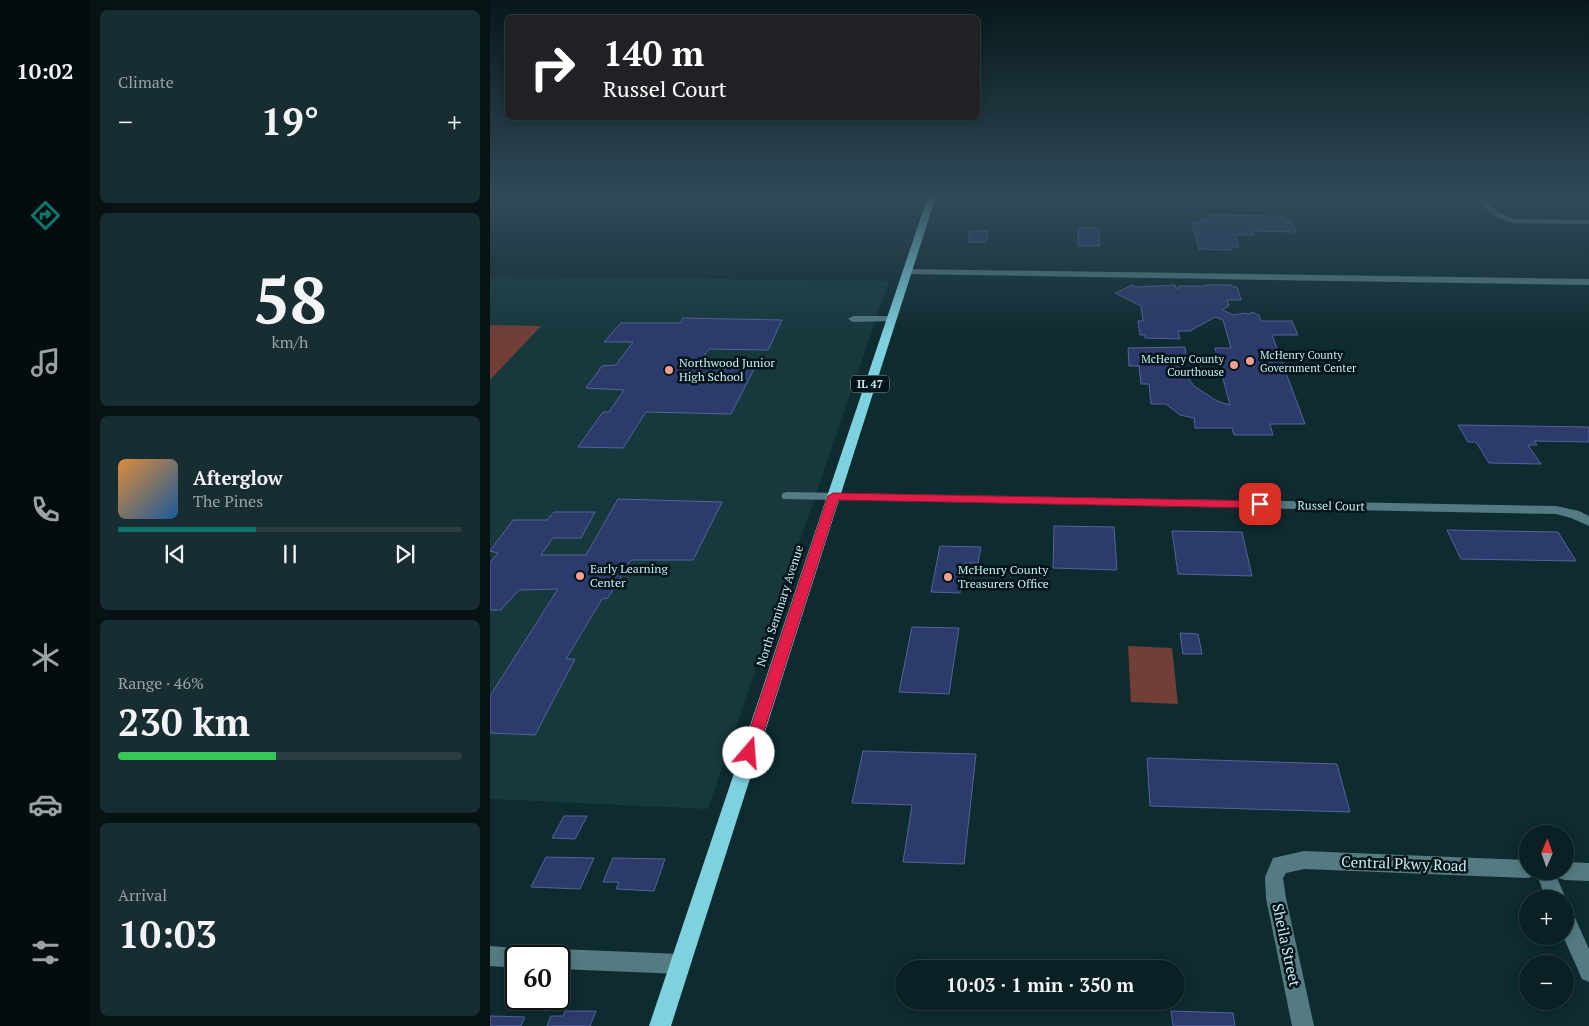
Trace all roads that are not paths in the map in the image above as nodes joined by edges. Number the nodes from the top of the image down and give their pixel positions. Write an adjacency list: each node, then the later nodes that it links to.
1 (916, 244): 2 (main road, North Seminary Avenue / IL 47)
2 (907, 272): 3 (street); 5 (main road, North Seminary Avenue / IL 47)
3 (1589, 282)
4 (853, 319): 5 (street)
5 (891, 320): 7 (main road, North Seminary Avenue / IL 47)
6 (787, 496): 7 (street, Russel Court)
7 (833, 496): 8 (street, Russel Court); 17 (main road, North Seminary Avenue / IL 47)
8 (1589, 522)
9 (1280, 865): 10 (street, Central Pkwy Road); 20 (street, Sheila Street)
10 (1519, 869)
11 (1574, 871): 12 (street)
12 (1589, 872)
13 (1574, 938): 18 (street)
14 (490, 956): 15 (street)
15 (505, 957)
16 (570, 959): 17 (street)
17 (680, 964): 19 (main road, North Seminary Avenue / IL 47)
18 (1589, 972)
19 (660, 1026)
20 (1303, 1026)

